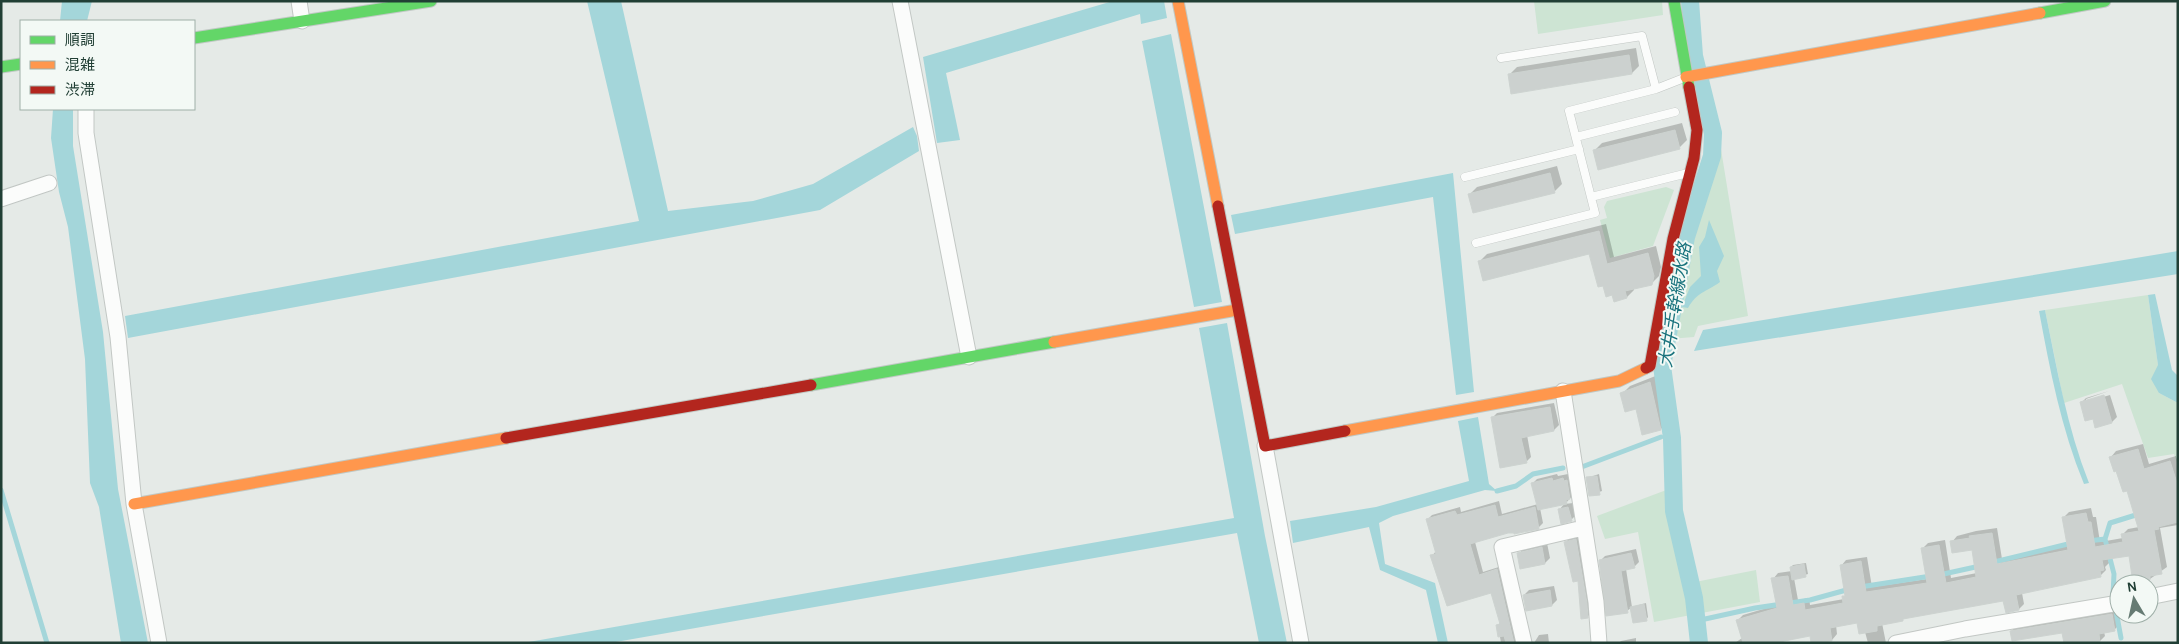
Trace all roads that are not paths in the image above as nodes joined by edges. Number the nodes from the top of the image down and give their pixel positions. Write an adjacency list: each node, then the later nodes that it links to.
1 (299, 1): 7 (street)
2 (431, 1): 7 (street)
3 (900, 1): 25 (street)
4 (1178, 1): 24 (street)
5 (1674, 1): 12 (street)
6 (2105, 1): 12 (street)
7 (302, 21): 8 (street)
8 (195, 38)
9 (1501, 58): 13 (lane)
10 (20, 64): 11 (street)
11 (1, 68)
12 (1689, 77): 13 (lane); 18 (street)
13 (1656, 90): 16 (lane)
14 (86, 110): 28 (street)
15 (1675, 112): 16 (lane)
16 (1576, 137): 17 (lane)
17 (1579, 149): 19 (lane); 21 (lane)
18 (1690, 172): 21 (lane); 26 (street)
19 (1465, 177)
20 (49, 184): 22 (street)
21 (1591, 197): 23 (lane)
22 (1, 199)
23 (1476, 243)
24 (1237, 310): 25 (street); 27 (street)
25 (969, 357): 28 (street)
26 (1563, 391): 27 (street); 29 (street)
27 (1265, 446): 34 (street)
28 (134, 504): 33 (street)
29 (1583, 528): 35 (street); 36 (street)
30 (2178, 591): 31 (street)
31 (2159, 595)
32 (2109, 605): 37 (street)
33 (159, 643)
34 (1301, 643)
35 (1524, 643)
36 (1599, 643)
37 (1896, 643)

